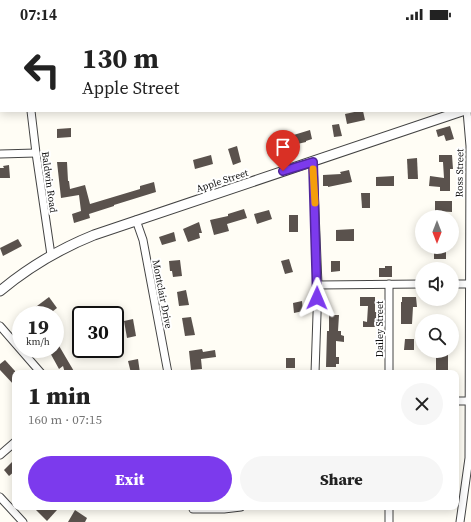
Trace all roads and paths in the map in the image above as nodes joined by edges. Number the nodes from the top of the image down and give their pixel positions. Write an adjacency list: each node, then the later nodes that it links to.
1 (31, 112): 4 (street, Baldwin Road)
2 (459, 112): 6 (street, Apple Street)
3 (467, 112): 12 (street, Ross Street)
4 (36, 153): 5 (street); 8 (street, Baldwin Road)
5 (0, 154)
6 (313, 162): 7 (street, Apple Street); 13 (street)
7 (136, 220): 8 (street, Apple Street); 17 (street, Montclair Drive)
8 (51, 254): 14 (street, Apple Street)
9 (389, 284): 10 (street); 13 (street); 19 (street, Dailey Street)
10 (415, 284)
11 (459, 284): 12 (street)
12 (469, 284): 21 (street, Ross Street)
13 (318, 285): 18 (street)
14 (0, 291)
15 (0, 326): 16 (street)
16 (38, 370)
17 (167, 370)
18 (315, 370)
19 (389, 370)
20 (459, 401): 21 (street)
21 (470, 402): 28 (street, Ross Street)
22 (12, 445): 23 (street)
23 (0, 455)
24 (0, 497): 26 (street)
25 (389, 510): 27 (street)
26 (23, 522)
27 (389, 522)
28 (460, 522)

